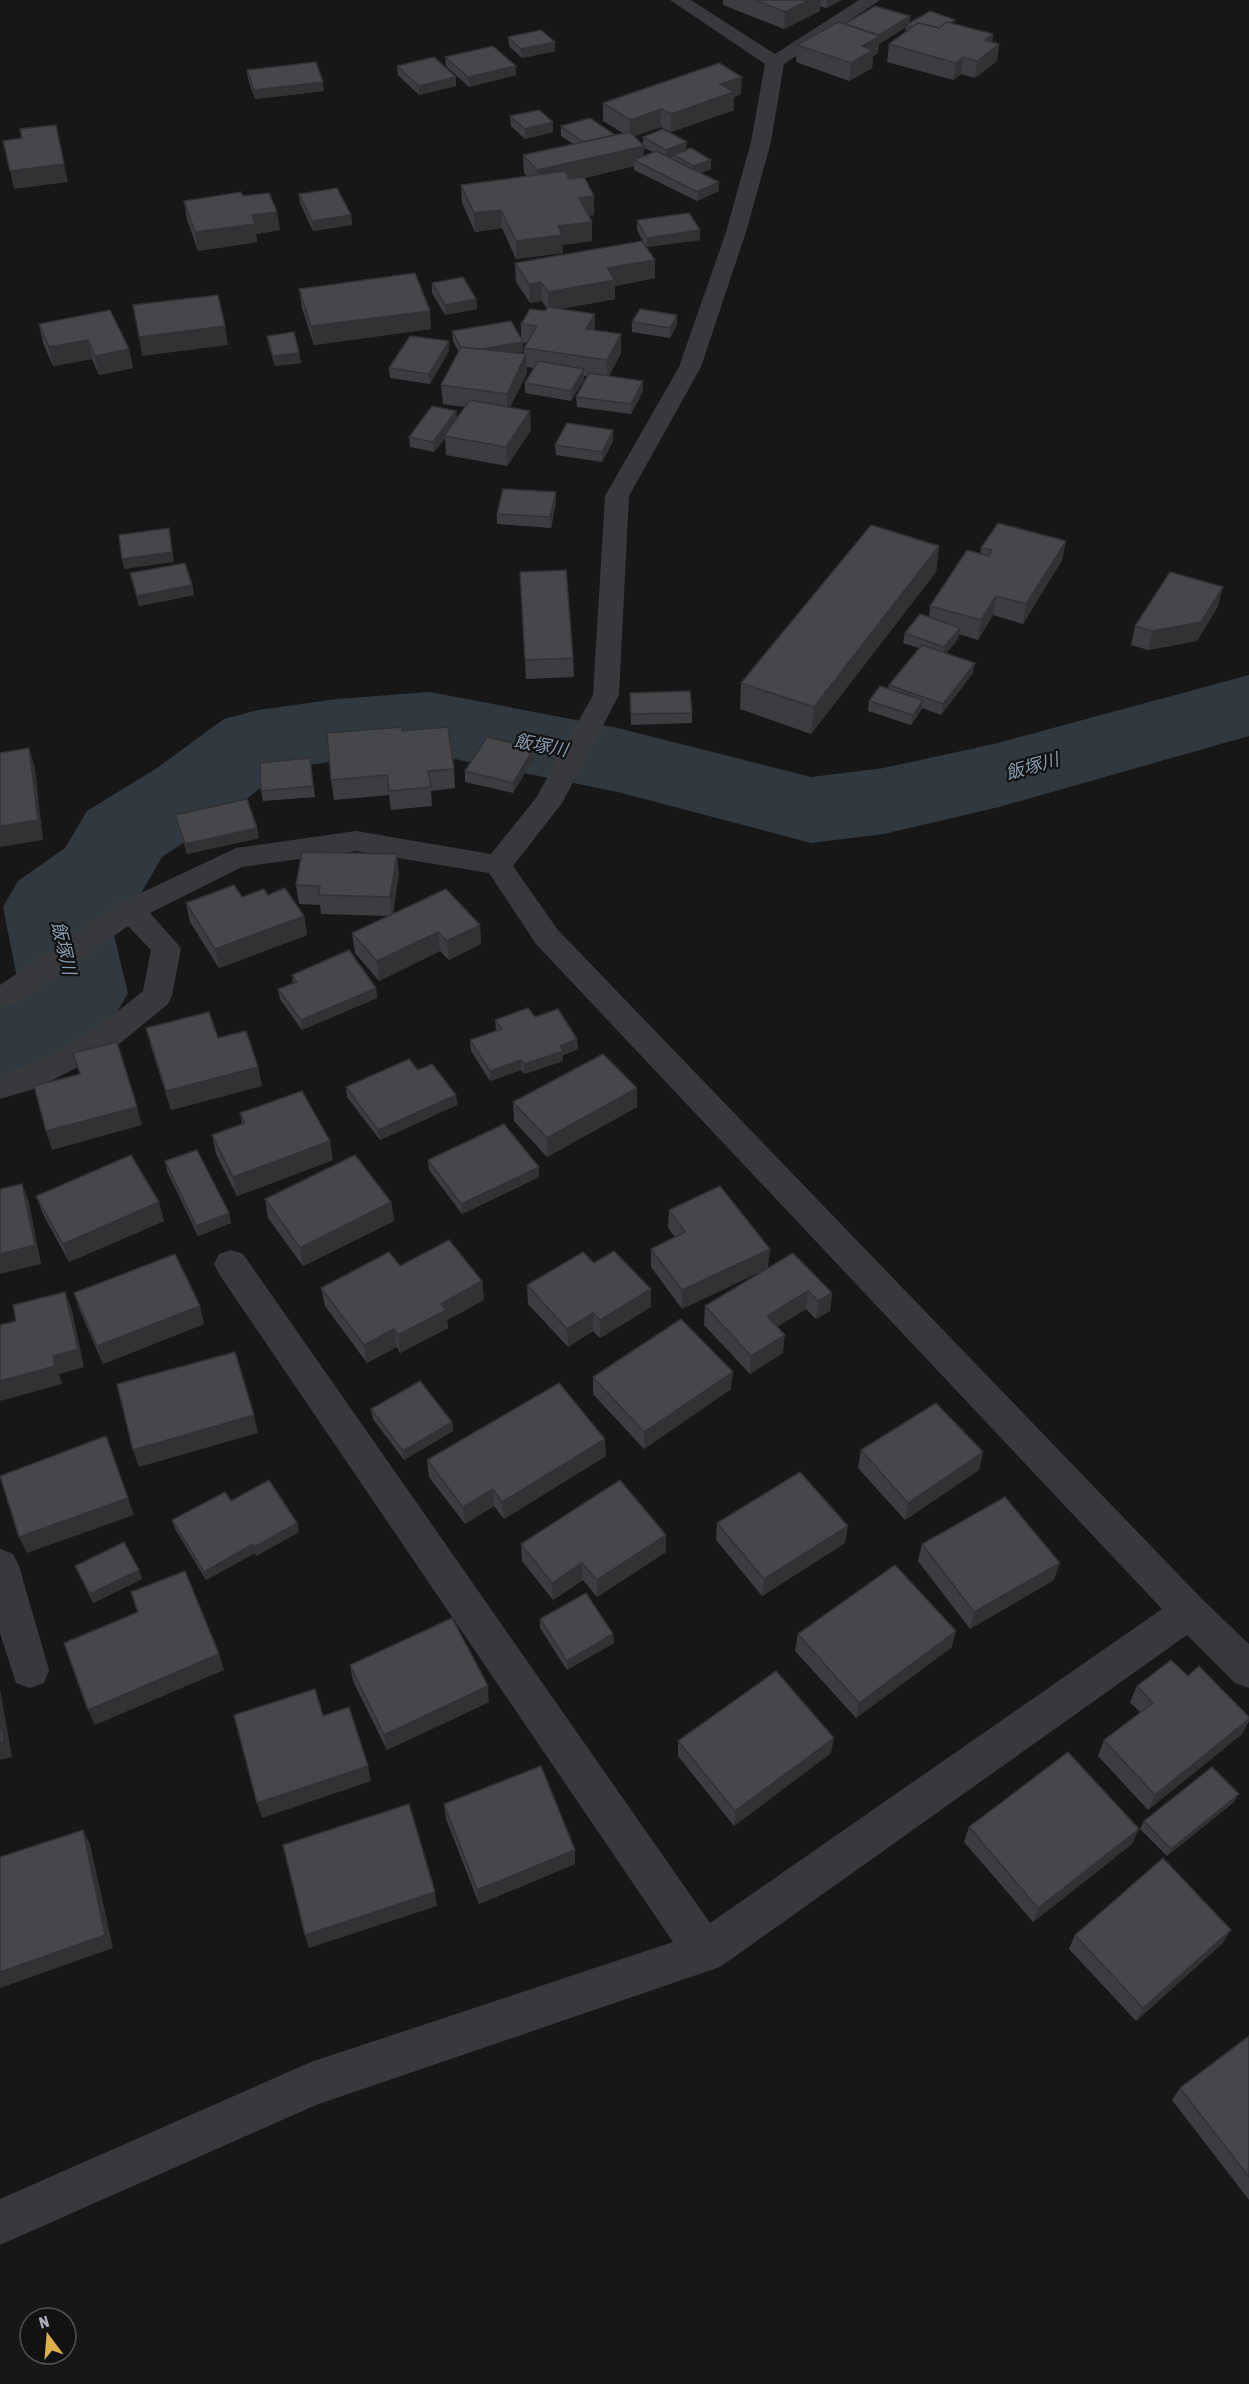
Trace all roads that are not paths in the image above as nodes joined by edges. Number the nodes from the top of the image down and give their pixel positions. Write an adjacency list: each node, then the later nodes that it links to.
1 (679, 0): 3 (street)
2 (871, 0): 3 (street)
3 (775, 62): 4 (street)
4 (498, 865): 5 (street); 10 (street)
5 (130, 910): 6 (street); 7 (street)
6 (0, 996)
7 (0, 1087)
8 (231, 1264): 13 (street)
9 (0, 1566): 11 (street)
10 (1189, 1612): 12 (street); 13 (street)
11 (30, 1670)
12 (1249, 1670)
13 (705, 1952): 14 (street)
14 (0, 2222)

